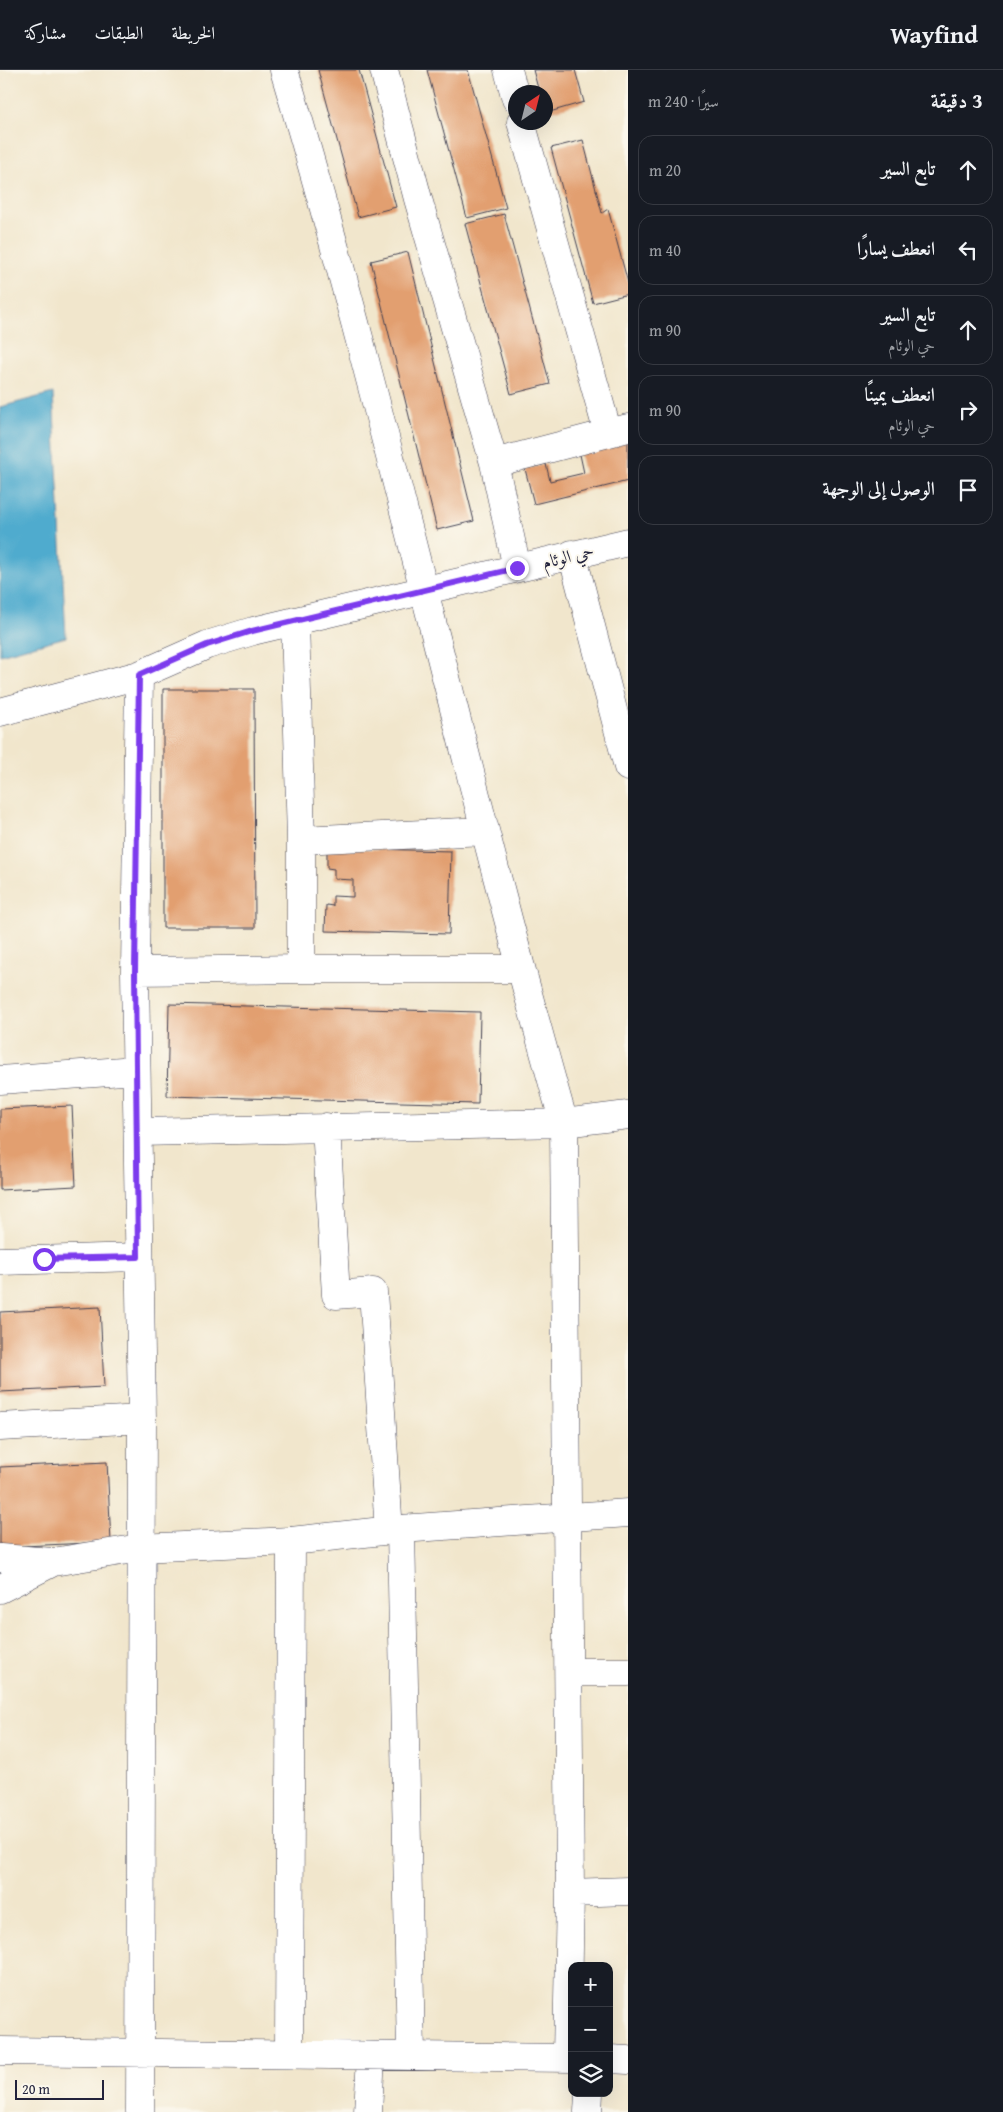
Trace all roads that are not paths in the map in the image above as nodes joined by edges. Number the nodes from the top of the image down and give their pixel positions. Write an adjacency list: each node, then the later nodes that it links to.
1 (284, 70): 11 (street)
2 (384, 70): 7 (street)
3 (508, 70): 4 (street)
4 (512, 85)
5 (524, 130): 6 (street)
6 (618, 430): 7 (street)
7 (494, 464): 10 (street)
8 (628, 542): 9 (street, حي الوئام)
9 (572, 554): 10 (street, حي الوئام); 15 (street)
10 (517, 568): 11 (street, حي الوئام)
11 (425, 589): 12 (street, حي الوئام); 16 (street)
12 (296, 621): 13 (street, حي الوئام); 17 (street)
13 (139, 675): 14 (street, حي الوئام); 20 (street)
14 (0, 712)
15 (628, 767)
16 (484, 831): 17 (street); 18 (street)
17 (302, 840): 19 (street)
18 (520, 968): 19 (street); 24 (street)
19 (302, 969): 20 (street)
20 (135, 971): 21 (street)
21 (136, 1070): 22 (street); 26 (street)
22 (0, 1080)
23 (628, 1116): 24 (street)
24 (564, 1123): 25 (street); 32 (street)
25 (326, 1127): 26 (street); 33 (street)
26 (138, 1132): 27 (street)
27 (138, 1257): 28 (street); 29 (street)
28 (0, 1261)
29 (142, 1419): 30 (street); 35 (street)
30 (0, 1427)
31 (628, 1513): 32 (street)
32 (568, 1516): 33 (street); 39 (street)
33 (395, 1530): 34 (street); 47 (street)
34 (291, 1541): 35 (street); 46 (street)
35 (140, 1548): 37 (street); 44 (street)
36 (0, 1558): 37 (street)
37 (53, 1562): 38 (street)
38 (0, 1589)
39 (569, 1672): 40 (street); 42 (street)
40 (628, 1672)
41 (628, 1891): 42 (street)
42 (570, 1892): 45 (street)
43 (0, 2051): 44 (street)
44 (141, 2051): 46 (street); 53 (street)
45 (570, 2052)
46 (289, 2053): 48 (street)
47 (411, 2055): 48 (street); 49 (street)
48 (371, 2056): 54 (street)
49 (568, 2057)
50 (613, 2060): 51 (street)
51 (628, 2060)
52 (589, 2097): 55 (street)
53 (140, 2112)
54 (368, 2112)
55 (588, 2112)

